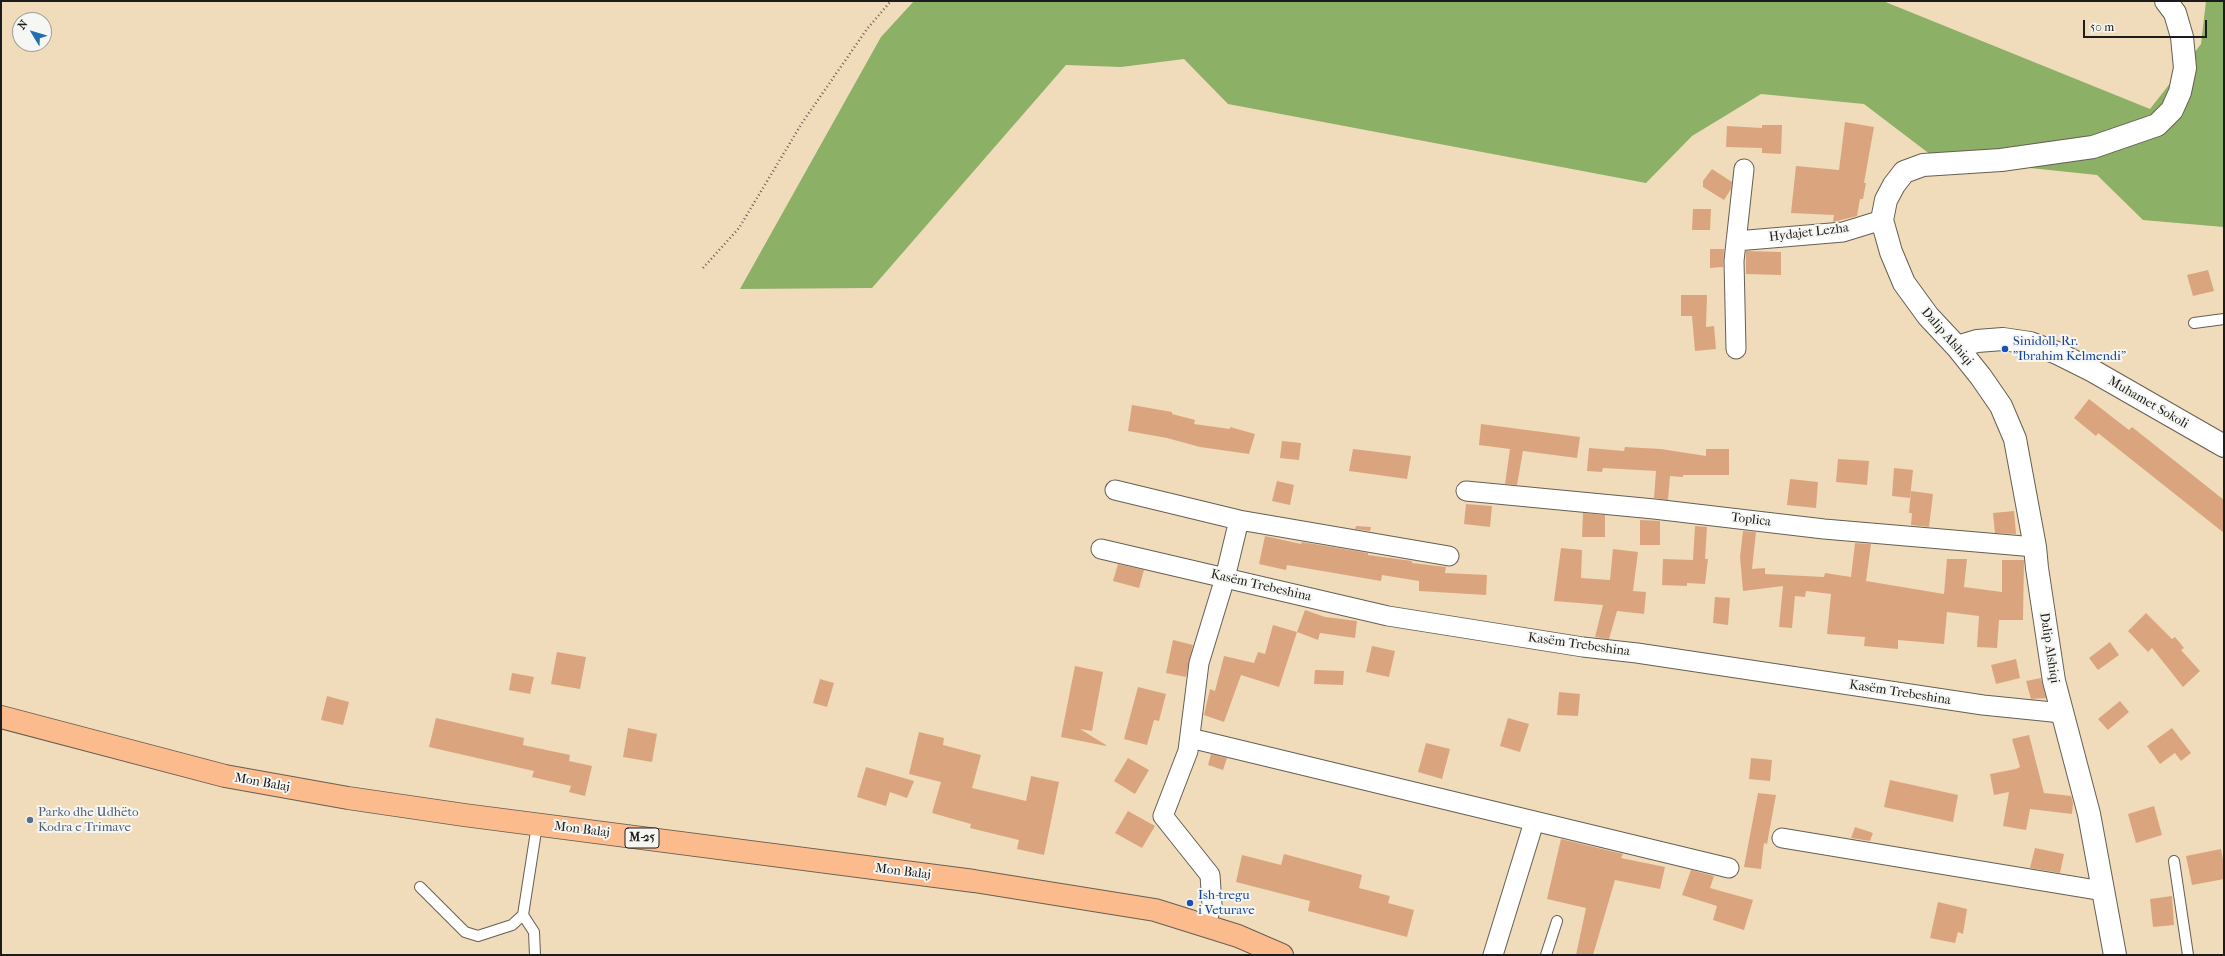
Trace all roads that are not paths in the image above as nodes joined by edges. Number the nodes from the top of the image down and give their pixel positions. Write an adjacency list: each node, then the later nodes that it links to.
1 (2166, 1): 3 (street, Dalip Alshiqi)
2 (1744, 169): 4 (street)
3 (1882, 220): 4 (street, Hydajet Lezha); 7 (street, Dalip Alshiqi)
4 (1736, 241): 8 (street)
5 (2224, 319): 6 (lane)
6 (2194, 324)
7 (1957, 347): 9 (street, Muhamet Sokoli); 13 (street, Dalip Alshiqi)
8 (1736, 349)
9 (2224, 446)
10 (1115, 490): 12 (street)
11 (1466, 491): 13 (street, Toplica)
12 (1239, 520): 15 (street); 16 (street)
13 (2035, 547): 17 (street, Dalip Alshiqi)
14 (1101, 549): 16 (street, Kasëm Trebeshina)
15 (1449, 556)
16 (1225, 578): 17 (street, Kasëm Trebeshina); 19 (street)
17 (2062, 713): 26 (street, Dalip Alshiqi)
18 (1, 716): 21 (main road, Mon Balaj / M-25)
19 (1190, 738): 20 (street); 29 (street)
20 (1534, 822): 24 (street); 32 (street)
21 (538, 825): 27 (lane); 29 (main road, Mon Balaj / M-25)
22 (1782, 838): 26 (street)
23 (2174, 861): 35 (lane)
24 (1730, 868)
25 (420, 887): 27 (lane)
26 (2103, 891): 34 (street, Dalip Alshiqi)
27 (523, 915): 30 (lane)
28 (1557, 921): 33 (lane)
29 (1205, 925): 31 (main road, Mon Balaj / M-25)
30 (535, 955)
31 (1282, 955)
32 (1493, 955)
33 (1546, 955)
34 (2115, 955)
35 (2188, 955)

